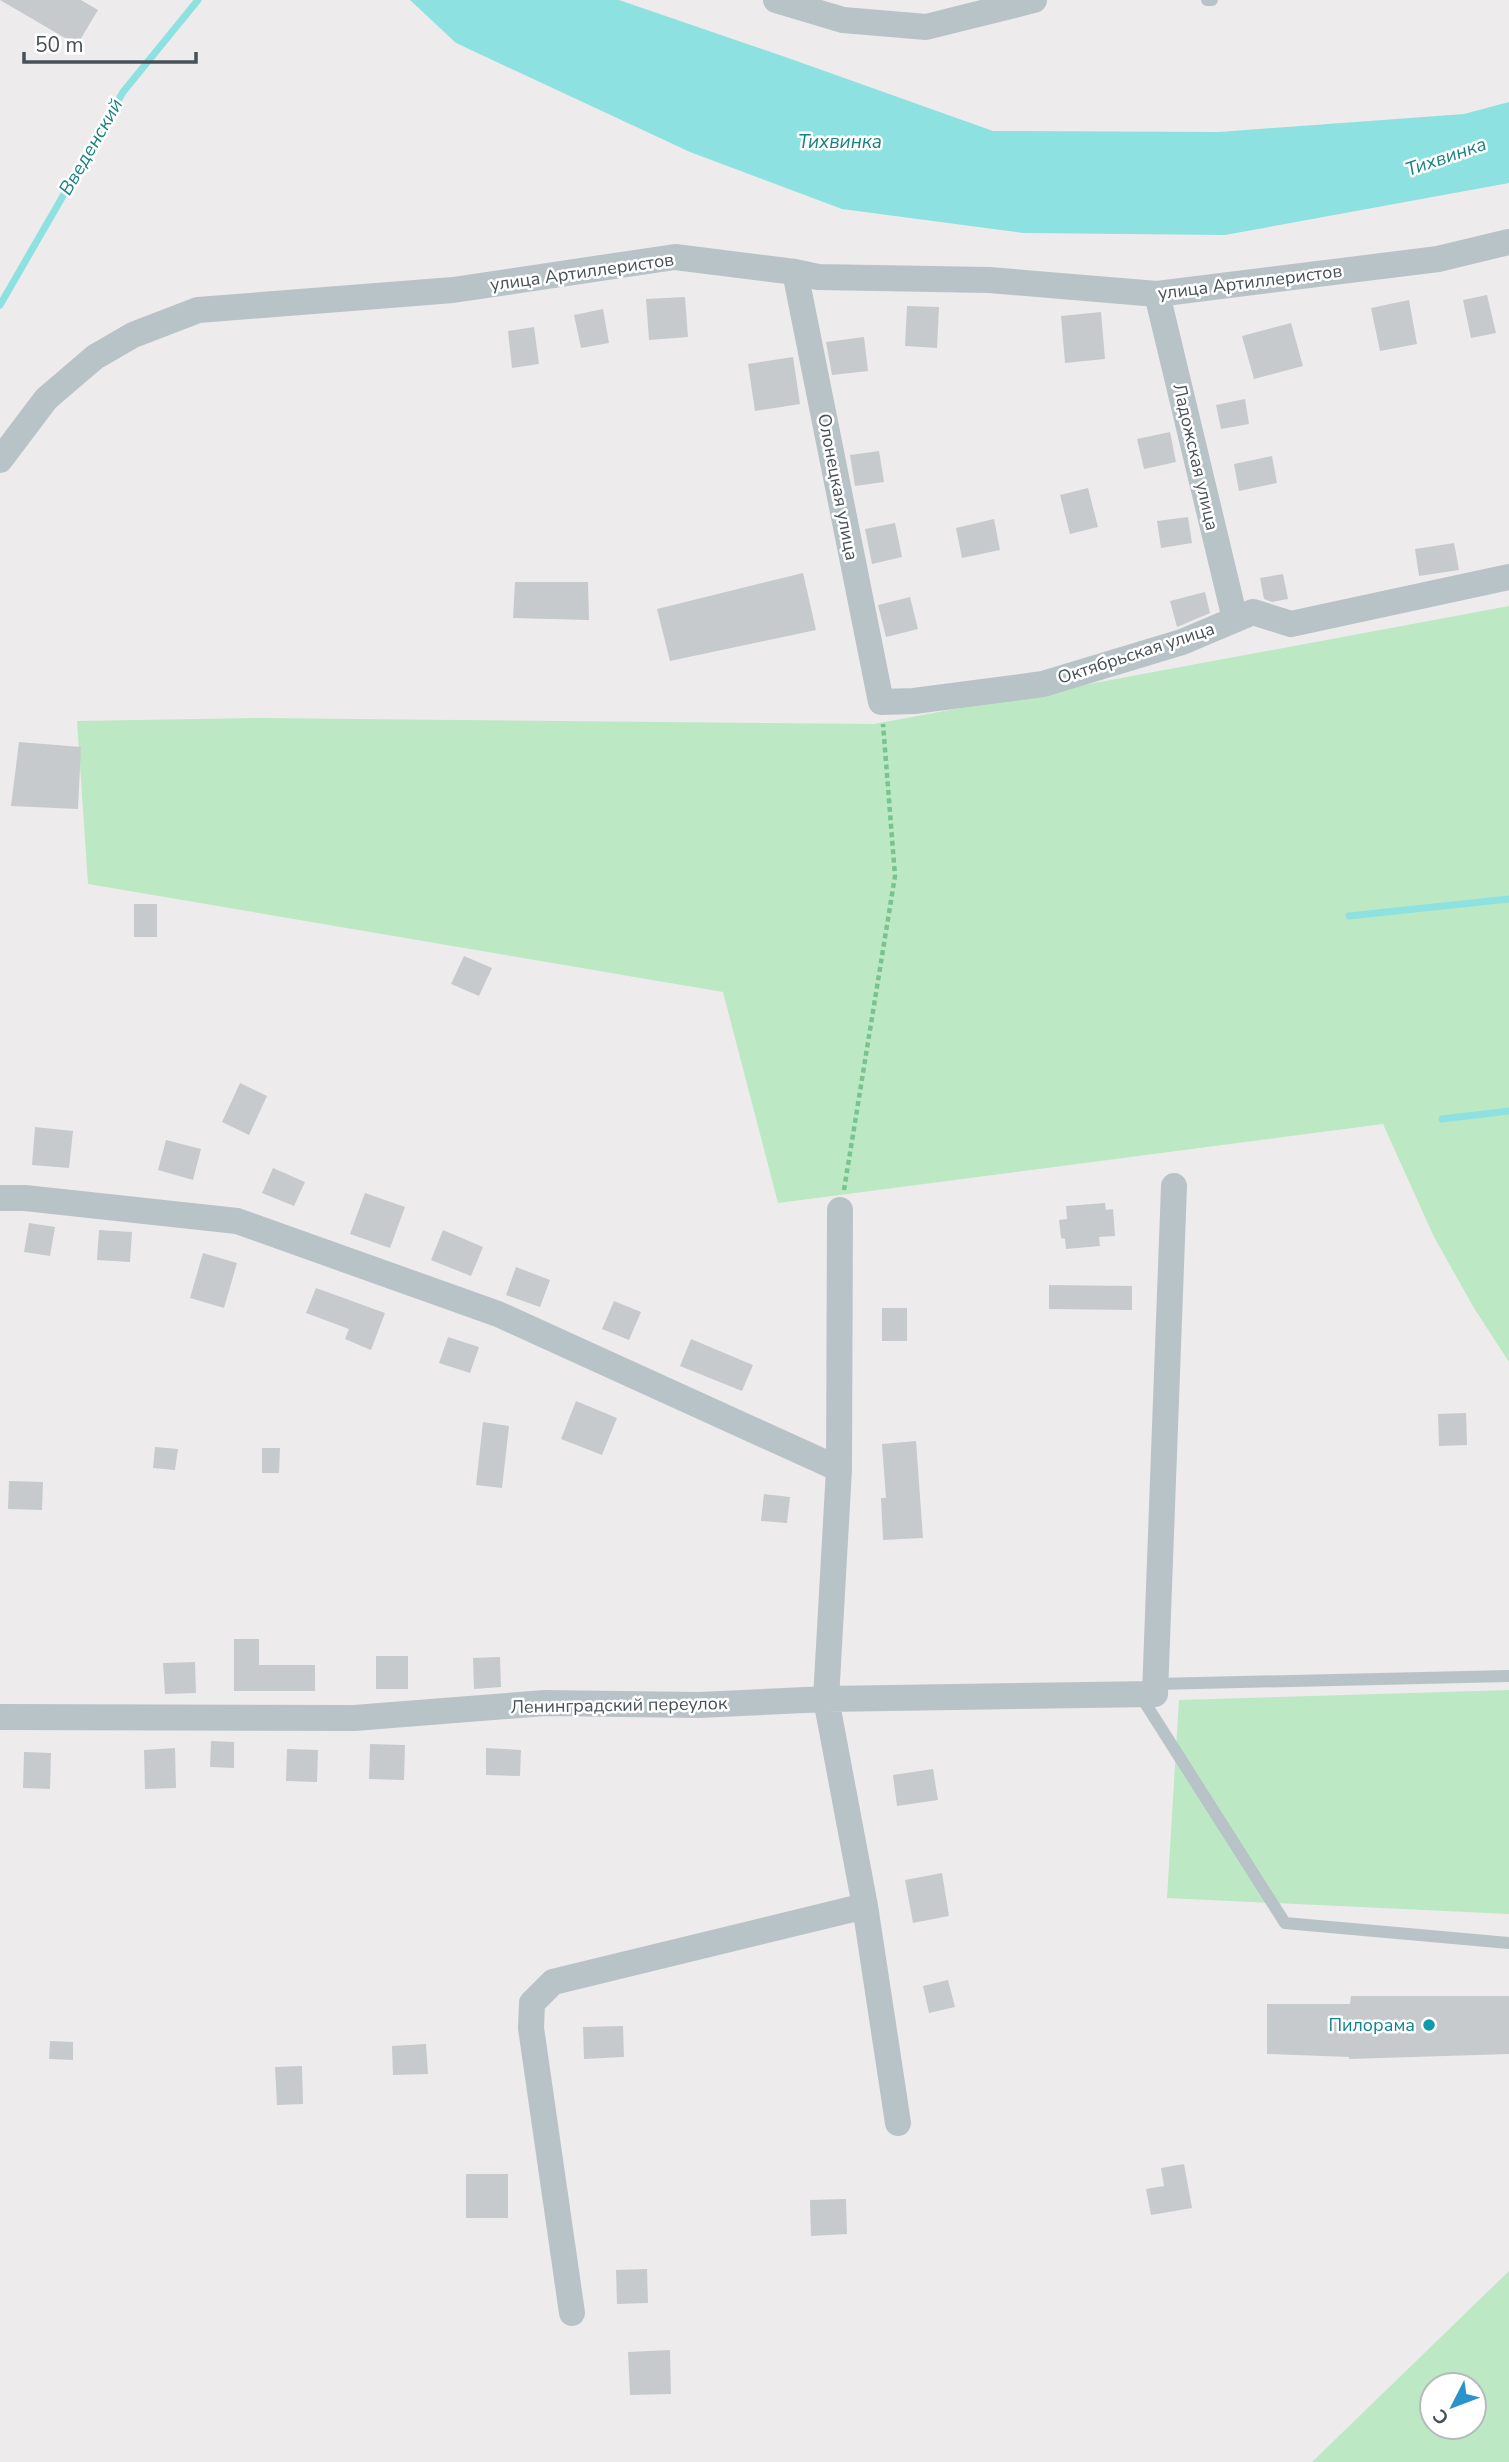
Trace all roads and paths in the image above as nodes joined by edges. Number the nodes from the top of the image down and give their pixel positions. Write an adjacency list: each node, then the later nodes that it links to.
1 (776, 0): 2 (street)
2 (1034, 0)
3 (1509, 242): 5 (street, улица Артиллеристов)
4 (795, 272): 5 (street, улица Артиллеристов); 6 (street, улица Артиллеристов); 9 (street, Олонецкая улица)
5 (1157, 294): 8 (street, Ладожская улица)
6 (0, 460)
7 (1509, 577): 8 (street, Октябрьская улица)
8 (1235, 619): 9 (street, Октябрьская улица)
9 (881, 702): 12 (path)
10 (1174, 1186): 15 (street)
11 (0, 1198): 13 (street)
12 (840, 1210): 13 (street)
13 (839, 1469): 16 (street)
14 (1509, 1676): 15 (lane)
15 (1150, 1691): 16 (street, Ленинградский переулок); 19 (lane)
16 (826, 1699): 17 (street, Ленинградский переулок); 18 (street)
17 (0, 1717)
18 (865, 1906): 20 (street); 21 (street)
19 (1509, 1943)
20 (898, 2123)
21 (572, 2313)

